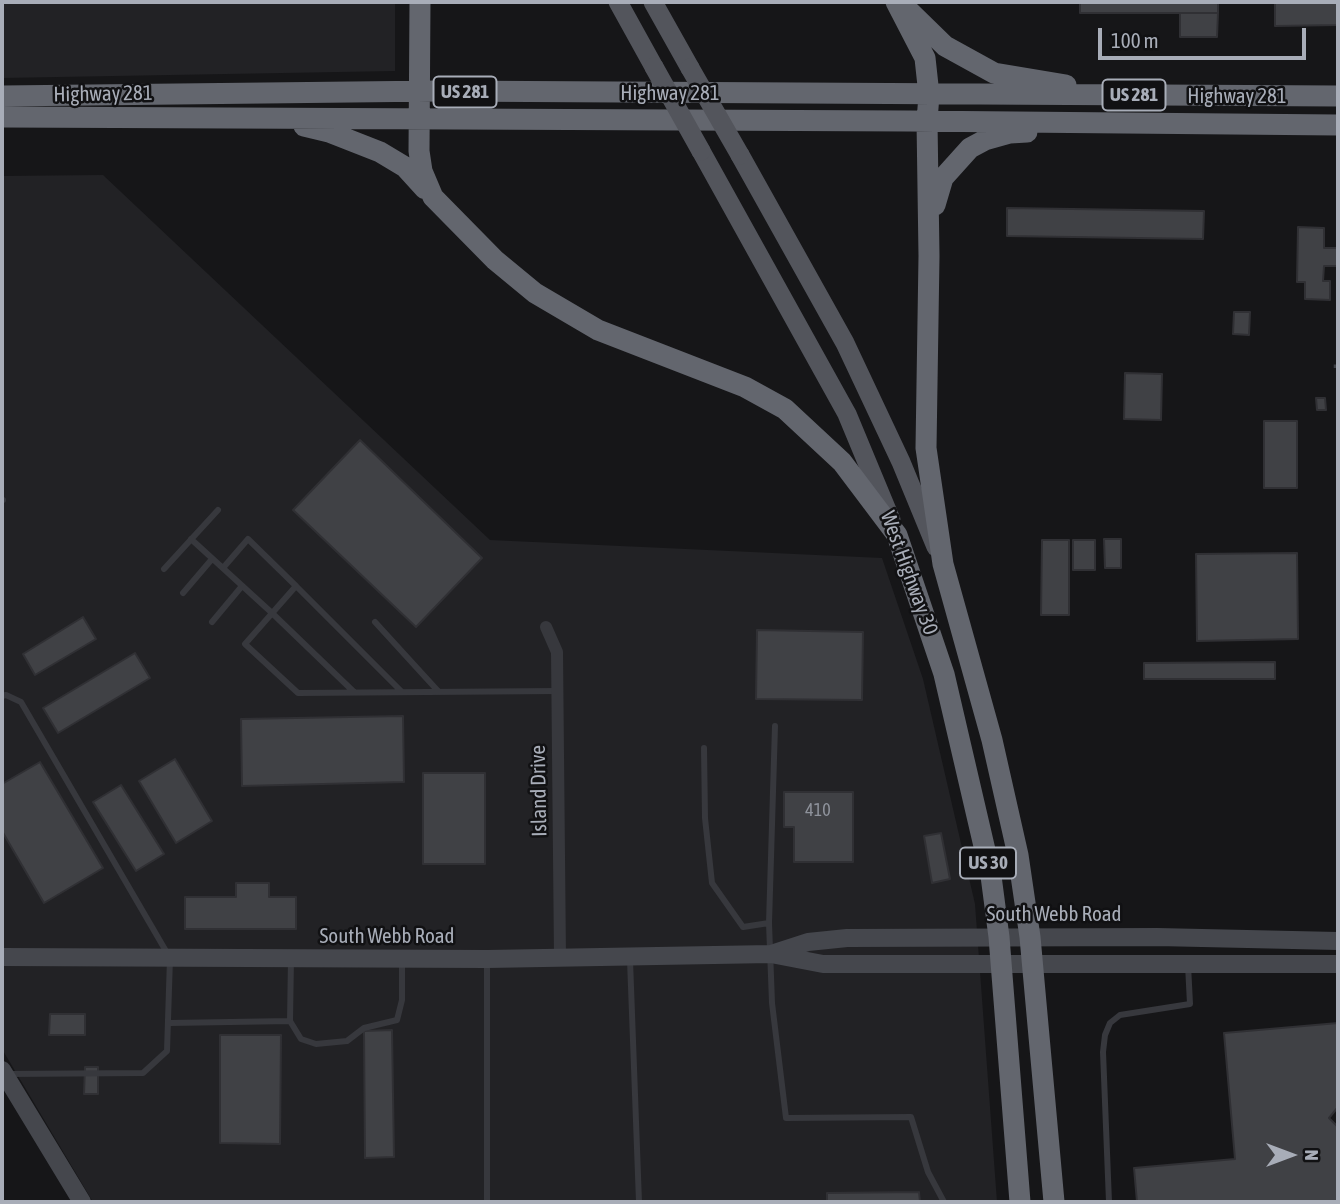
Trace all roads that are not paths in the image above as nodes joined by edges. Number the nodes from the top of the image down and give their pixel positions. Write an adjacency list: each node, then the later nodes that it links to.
1 (420, 2): 5 (highway)
2 (618, 2): 19 (main road, West Highway 30 / US 30, bridge)
3 (653, 2): 22 (main road, West Highway 30 / US 30, bridge)
4 (897, 2): 6 (highway); 7 (highway)
5 (419, 91): 6 (highway, Highway 281 / US 281); 8 (highway, Highway 281 / US 281); 12 (highway)
6 (929, 95): 7 (highway, Highway 281 / US 281); 13 (highway)
7 (1152, 95): 9 (highway, Highway 281 / US 281)
8 (2, 96)
9 (1338, 96)
10 (2, 117): 11 (highway, Highway 281 / US 281)
11 (240, 118): 12 (highway, Highway 281 / US 281); 16 (highway)
12 (418, 118): 13 (highway, Highway 281 / US 281); 16 (highway)
13 (927, 121): 14 (highway, Highway 281 / US 281); 17 (highway)
14 (1147, 123): 15 (highway, Highway 281 / US 281); 17 (highway)
15 (1338, 125)
16 (433, 197): 19 (highway)
17 (929, 256): 22 (highway)
18 (218, 510): 20 (lane)
19 (897, 535): 40 (highway, West Highway 30 / US 30)
20 (191, 539): 21 (lane); 24 (lane)
21 (212, 559): 23 (lane); 27 (lane)
22 (943, 564): 41 (highway, West Highway 30 / US 30)
23 (223, 568): 25 (lane); 26 (lane)
24 (164, 569)
25 (242, 586): 28 (lane); 29 (lane)
26 (296, 586): 28 (lane); 32 (lane)
27 (183, 593)
28 (272, 613): 35 (lane); 35 (lane)
29 (212, 622)
30 (375, 622): 33 (lane)
31 (545, 627): 34 (street, Island Drive)
32 (401, 691): 33 (lane); 35 (lane)
33 (438, 691): 34 (lane)
34 (557, 691): 45 (street, Island Drive)
35 (354, 692)
36 (2, 696): 46 (lane)
37 (775, 726): 39 (lane)
38 (704, 748): 39 (lane)
39 (769, 923): 43 (lane)
40 (999, 937): 41 (street, South Webb Road); 43 (street, South Webb Road); 53 (highway, West Highway 30 / US 30)
41 (1030, 937): 42 (street, South Webb Road); 51 (highway, West Highway 30 / US 30)
42 (1338, 941)
43 (771, 954): 48 (street, South Webb Road); 53 (street, South Webb Road); 61 (lane)
44 (2, 957): 46 (street, South Webb Road)
45 (560, 957): 48 (street, South Webb Road); 50 (street, South Webb Road)
46 (170, 958): 47 (street, South Webb Road); 56 (lane)
47 (291, 958): 49 (street, South Webb Road); 55 (lane)
48 (629, 958): 60 (lane)
49 (402, 959): 50 (street, South Webb Road); 55 (lane)
50 (487, 959): 59 (lane)
51 (1032, 963): 52 (street, South Webb Road); 53 (street, South Webb Road); 63 (highway, West Highway 30 / US 30)
52 (1188, 963): 54 (street, South Webb Road); 64 (lane)
53 (1001, 964): 62 (highway, West Highway 30 / US 30)
54 (1338, 964)
55 (290, 1021): 56 (lane)
56 (170, 1023): 57 (lane)
57 (3, 1072): 58 (street)
58 (82, 1202)
59 (487, 1202)
60 (639, 1202)
61 (944, 1202)
62 (1020, 1202)
63 (1054, 1202)
64 (1109, 1202)

